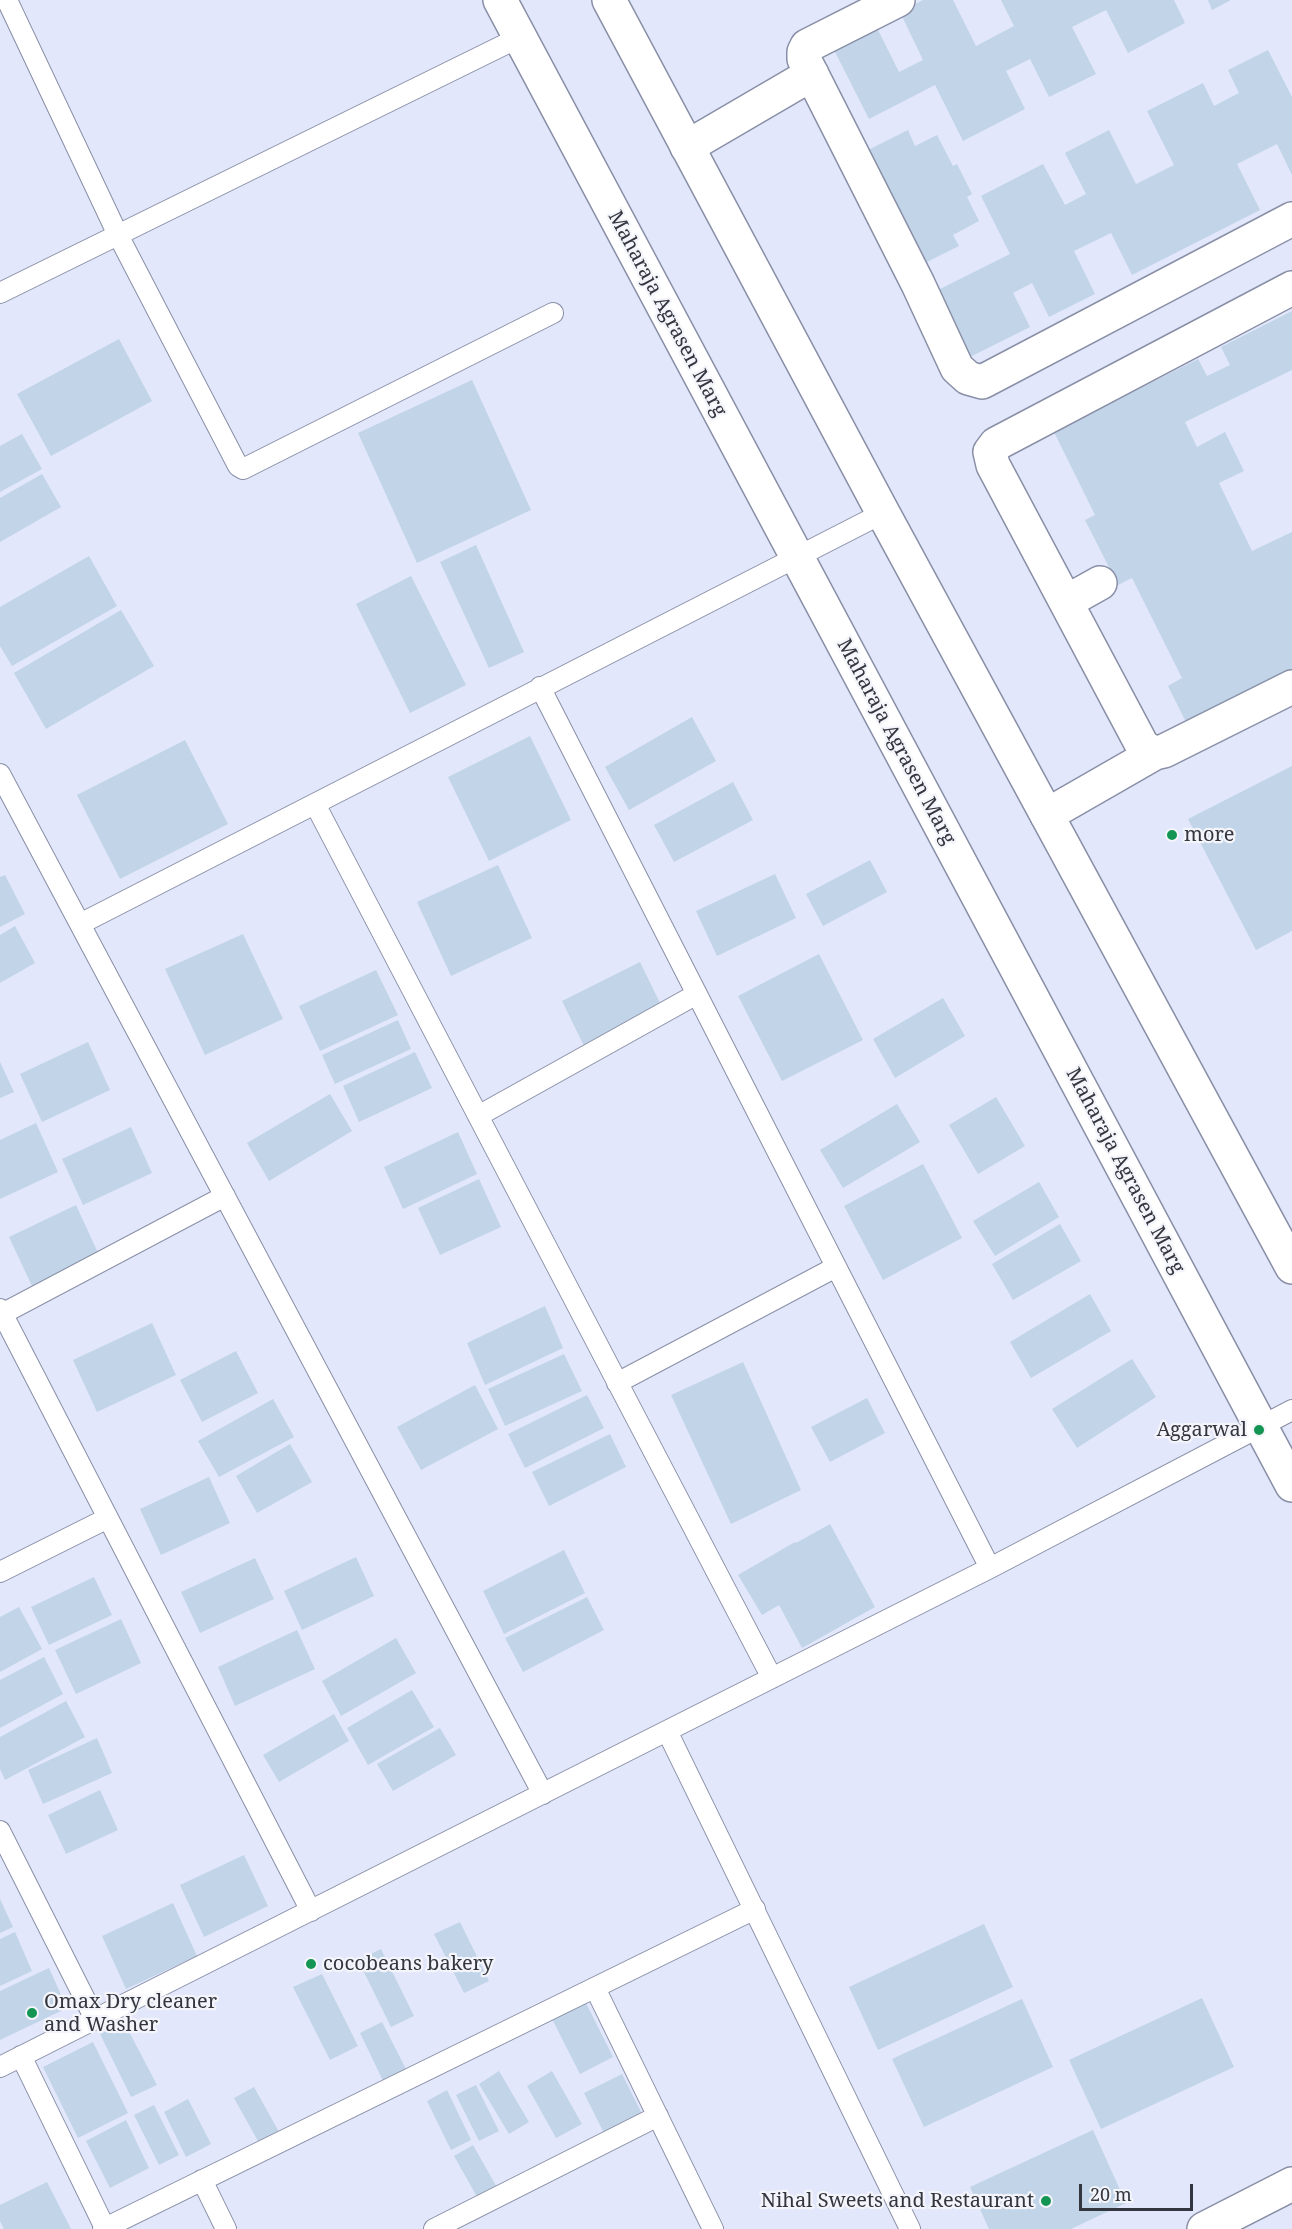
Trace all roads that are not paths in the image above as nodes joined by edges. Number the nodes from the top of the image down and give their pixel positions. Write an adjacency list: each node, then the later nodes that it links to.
1 (6, 0): 9 (lane)
2 (500, 0): 5 (street, Maharaja Agrasen Marg)
3 (609, 0): 7 (street)
4 (898, 0): 6 (street)
5 (520, 38): 9 (lane); 14 (street, Maharaja Agrasen Marg)
6 (812, 74): 7 (street); 8 (street)
7 (687, 147): 13 (street)
8 (1292, 219)
9 (118, 235): 11 (lane); 12 (lane)
10 (1292, 288): 16 (street)
11 (0, 293)
12 (553, 313)
13 (883, 513): 14 (lane); 22 (street)
14 (796, 555): 17 (lane); 32 (street, Maharaja Agrasen Marg)
15 (1100, 583): 16 (street)
16 (1066, 602): 19 (street)
17 (540, 687): 21 (lane); 24 (lane)
18 (1292, 687): 19 (street)
19 (1155, 753): 22 (street)
20 (0, 774): 23 (lane)
21 (315, 804): 23 (lane); 25 (lane)
22 (1047, 815): 28 (street)
23 (80, 924): 26 (lane)
24 (697, 994): 25 (lane); 27 (lane)
25 (478, 1116): 30 (lane)
26 (225, 1196): 29 (lane); 39 (lane)
27 (836, 1267): 30 (lane); 35 (lane)
28 (1292, 1267)
29 (1, 1311): 34 (lane)
30 (617, 1383): 37 (lane)
31 (1292, 1410): 32 (lane)
32 (1261, 1426): 33 (street, Maharaja Agrasen Marg); 35 (lane)
33 (1292, 1485)
34 (108, 1518): 36 (lane); 42 (lane)
35 (990, 1569): 37 (lane)
36 (0, 1572)
37 (772, 1678): 38 (lane)
38 (667, 1731): 39 (lane); 41 (lane)
39 (543, 1794): 42 (lane)
40 (0, 1832): 44 (lane)
41 (755, 1909): 43 (lane); 54 (lane)
42 (311, 1911): 44 (lane)
43 (595, 1988): 47 (lane); 48 (lane)
44 (95, 2019): 45 (lane)
45 (21, 2056): 46 (lane); 50 (lane)
46 (0, 2067)
47 (658, 2116): 52 (lane); 53 (lane)
48 (202, 2180): 50 (lane); 51 (lane)
49 (1292, 2184): 55 (street)
50 (104, 2228)
51 (226, 2229)
52 (434, 2229)
53 (713, 2229)
54 (910, 2229)
55 (1204, 2229)

